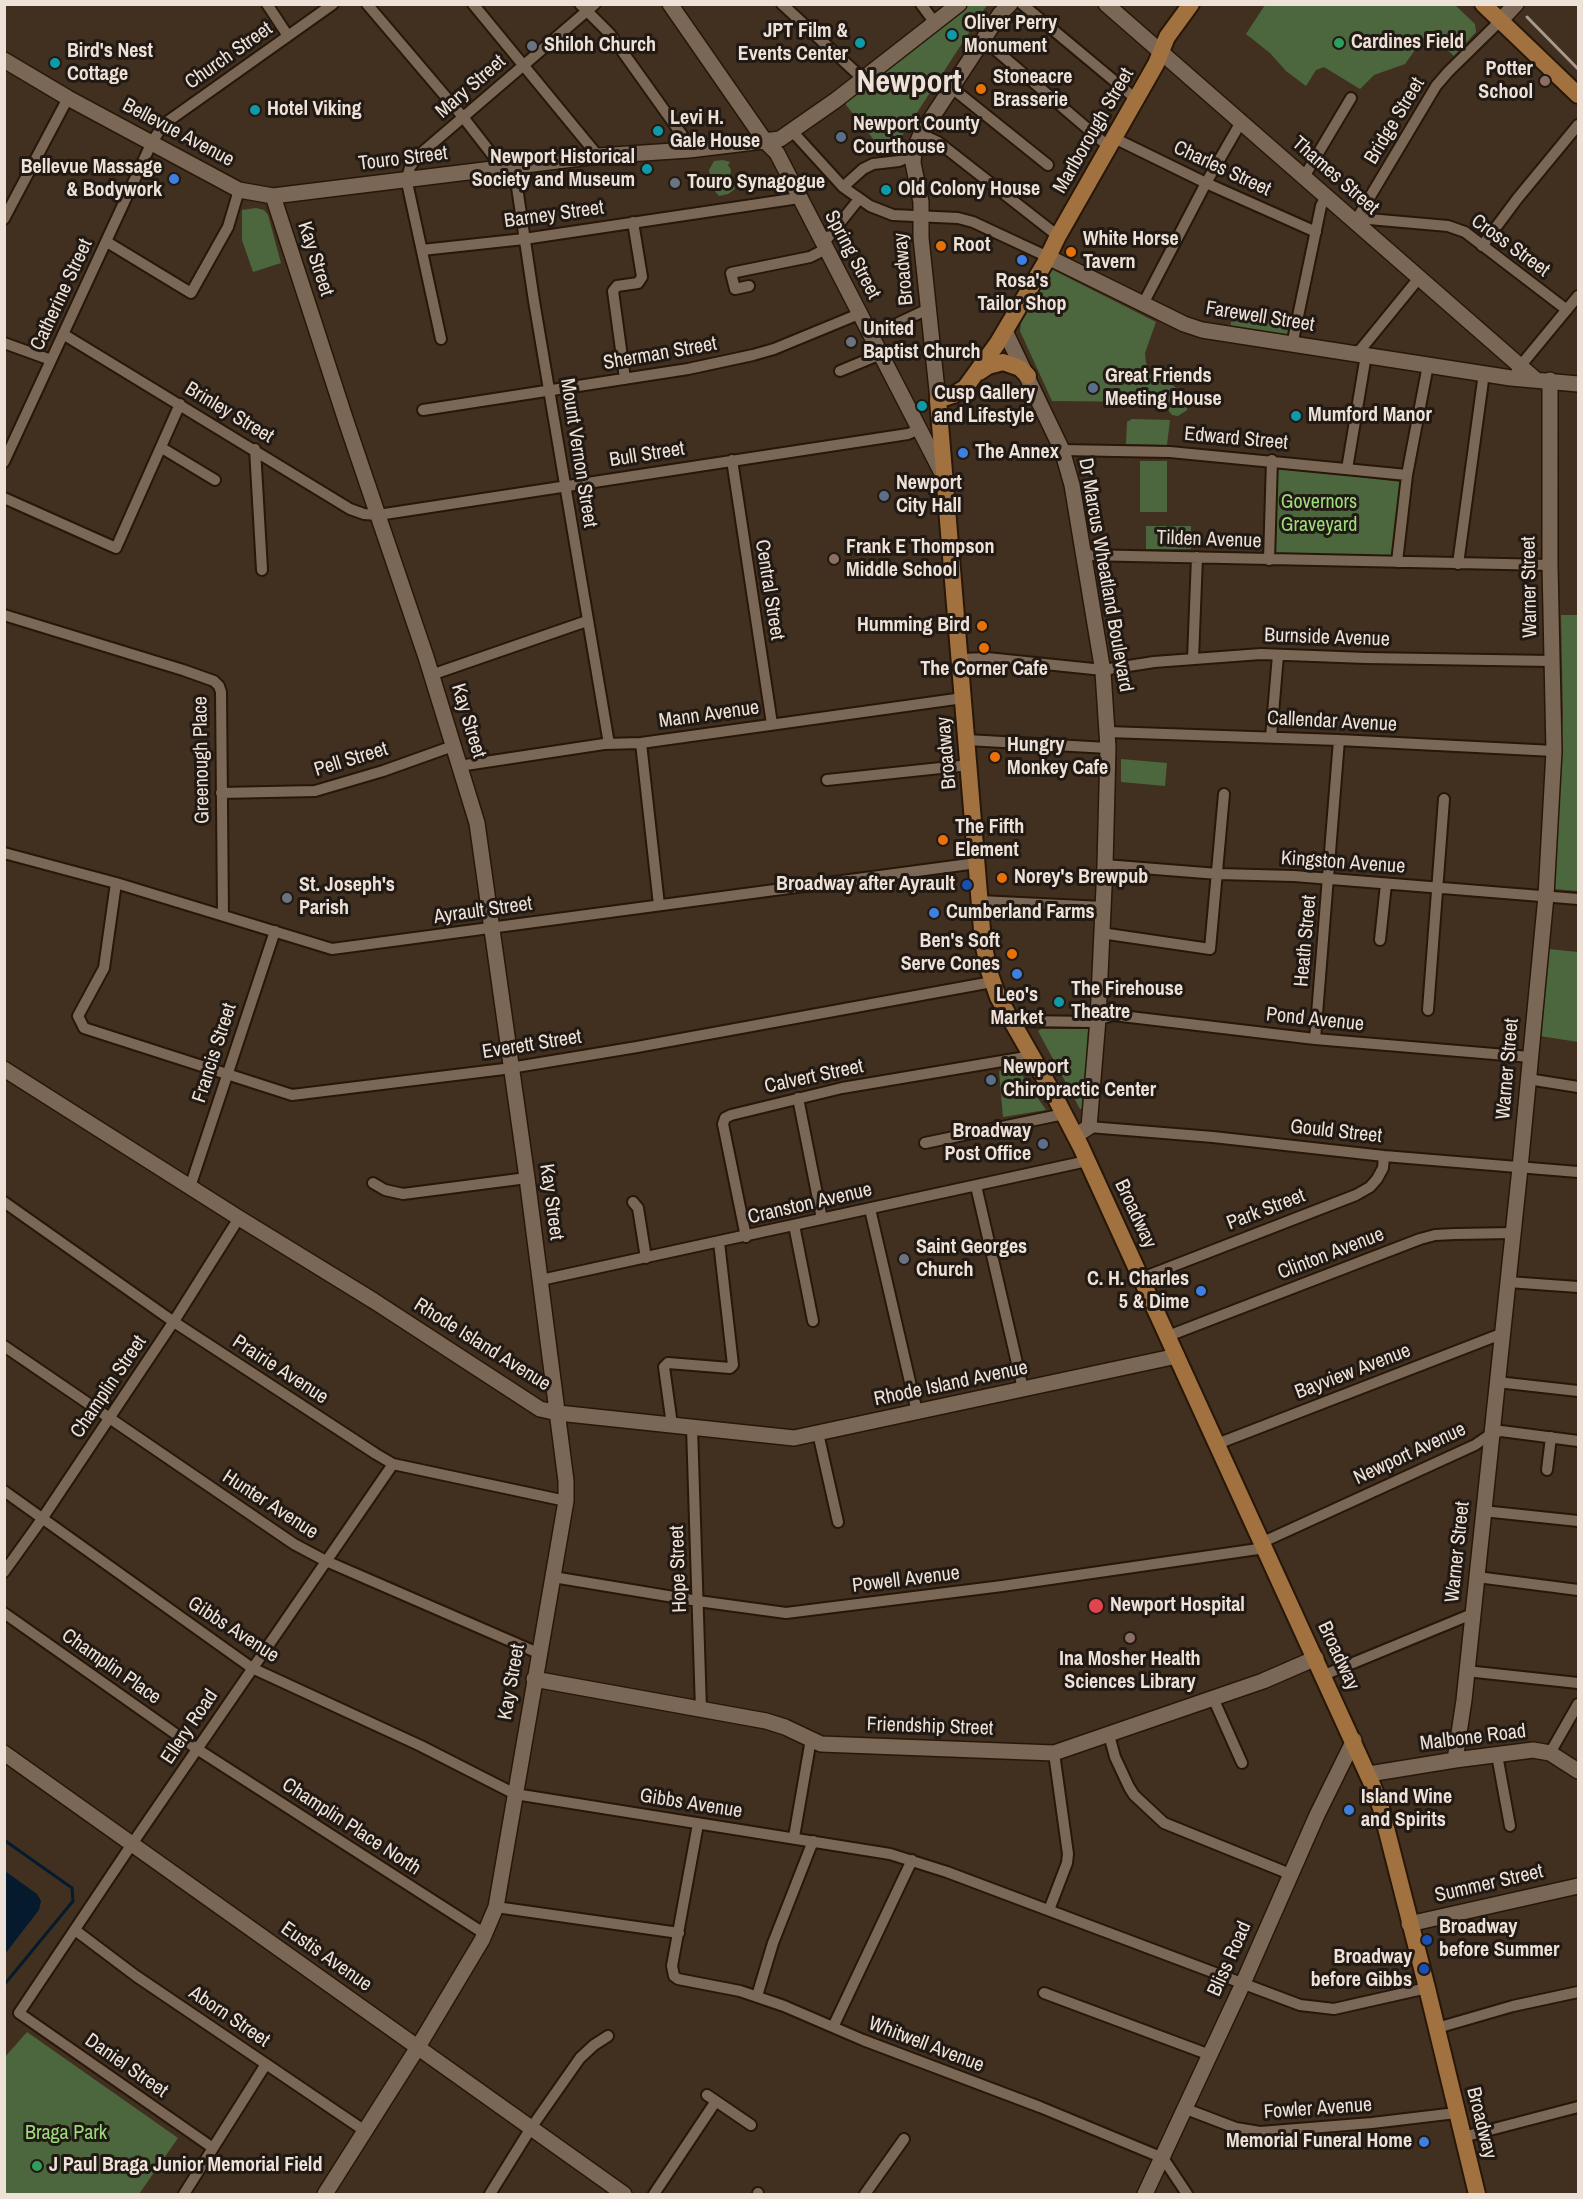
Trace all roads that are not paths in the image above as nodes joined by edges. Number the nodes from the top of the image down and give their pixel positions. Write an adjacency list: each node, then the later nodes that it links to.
1 (267, 4): 18 (street)
2 (333, 4): 18 (street, Church Street)
3 (367, 4): 29 (street)
4 (473, 4): 22 (street)
5 (670, 4): 34 (street, Spring Street)
6 (782, 4): 23 (street)
7 (921, 4): 17 (street)
8 (959, 4): 17 (street, Touro Street)
9 (1022, 4): 28 (street)
10 (1106, 4): 20 (street, Thames Street)
11 (1191, 4): 20 (main road, Marlborough Street)
12 (1483, 4): 16 (main road)
13 (1516, 4): 16 (street)
14 (587, 7): 22 (street, Mary Street); 37 (street)
15 (1006, 7): 19 (street)
16 (1500, 21): 25 (main road); 54 (street, Bridge Street)
17 (935, 23): 23 (street, Touro Street)
18 (288, 36): 35 (street, Church Street)
19 (984, 40): 24 (street); 36 (street, Charles Street)
20 (1161, 52): 28 (main road, Marlborough Street); 30 (street, Thames Street)
21 (4, 60): 26 (street, Bellevue Avenue)
22 (524, 65): 29 (street, Mary Street); 39 (street)
23 (863, 79): 32 (street, Touro Street)
24 (952, 88): 33 (street); 40 (street)
25 (1578, 95)
26 (68, 98): 35 (street, Bellevue Avenue); 52 (street)
27 (1351, 98): 42 (street)
28 (1136, 99): 36 (main road, Marlborough Street)
29 (463, 117): 41 (street); 43 (street, Mary Street)
30 (1241, 122): 42 (street, Thames Street); 44 (street)
31 (1578, 125): 59 (street)
32 (792, 131): 34 (street, Touro Street); 45 (street, Farewell Street)
33 (921, 134): 38 (street); 56 (street)
34 (765, 141): 37 (street, Touro Street); 49 (street, Spring Street)
35 (152, 142): 46 (street, Bellevue Avenue); 58 (street, Catherine Street)
36 (1111, 142): 44 (street, Charles Street); 56 (main road, Marlborough Street)
37 (689, 150): 39 (street, Touro Street)
38 (913, 154): 45 (street); 51 (street, Broadway)
39 (598, 156): 41 (street, Touro Street)
40 (1048, 165)
41 (507, 168): 43 (street, Touro Street); 57 (street, Mount Vernon Street)
42 (1304, 177): 48 (street, Thames Street)
43 (407, 179): 47 (street, Touro Street); 61 (street)
44 (1206, 183): 55 (street, Charles Street); 66 (street)
45 (843, 187): 50 (street, Farewell Street)
46 (239, 190): 47 (street, Bellevue Avenue); 58 (street)
47 (273, 196): 105 (street, Kay Street)
48 (1326, 196): 54 (street, Thames Street); 55 (street)
49 (799, 198): 53 (street, Barney Street); 60 (street, Spring Street)
50 (859, 199): 51 (street, Farewell Street); 60 (street)
51 (921, 217): 62 (street, Farewell Street); 67 (street, Broadway)
52 (4, 219)
53 (633, 222): 57 (street, Barney Street); 85 (street)
54 (1355, 222): 59 (street, Cross Street); 63 (street, Thames Street)
55 (1316, 232): 75 (street)
56 (1058, 236): 62 (main road, Marlborough Street)
57 (524, 238): 61 (street, Barney Street); 88 (street, Mount Vernon Street)
58 (107, 242): 71 (street, Catherine Street)
59 (1482, 246): 68 (street, Cross Street)
60 (824, 247): 64 (street); 69 (street, Spring Street)
61 (422, 250): 73 (street)
62 (1048, 257): 66 (street, Farewell Street); 70 (main road, Marlborough Street)
63 (1419, 278): 77 (street); 81 (street, Thames Street)
64 (749, 286)
65 (1578, 296): 68 (street)
66 (1143, 304): 75 (street, Farewell Street)
67 (928, 309): 72 (street); 89 (street, Broadway)
68 (1567, 310): 81 (street)
69 (860, 314): 72 (street, Spring Street); 85 (street, Sherman Street)
70 (1005, 331): 83 (main road, Marlborough Street); 84 (street, Dr Marcus Wheatland Boulevard)
71 (63, 334): 78 (street, Catherine Street); 90 (street, Brinley Street)
72 (871, 336): 76 (street, Spring Street)
73 (441, 339)
74 (4, 343): 78 (street)
75 (1293, 345): 77 (street, Farewell Street)
76 (880, 354): 80 (street); 92 (street, Spring Street)
77 (1362, 354): 79 (street, Farewell Street); 99 (street)
78 (51, 360): 98 (street, Catherine Street)
79 (1428, 365): 82 (street, Farewell Street); 101 (street)
80 (840, 371)
81 (1516, 372): 82 (street, Farewell Street); 86 (street, Farewell Street)
82 (1484, 373): 110 (street)
83 (976, 375): 84 (main road); 89 (main road, Marlborough Street)
84 (1028, 376): 95 (street, Dr Marcus Wheatland Boulevard)
85 (626, 378): 88 (street, Sherman Street)
86 (1543, 380): 87 (street, Farewell Street); 111 (street, Warner Street)
87 (1578, 384)
88 (550, 390): 91 (street, Sherman Street); 103 (street, Mount Vernon Street)
89 (938, 400): 100 (main road, Broadway)
90 (180, 404): 93 (street); 94 (street, Brinley Street)
91 (423, 410)
92 (920, 429): 96 (street, Bull Street); 100 (street, Spring Street)
93 (162, 448): 102 (street); 104 (street)
94 (255, 449): 105 (street, Brinley Street); 112 (street)
95 (1062, 450): 97 (street, Edward Street); 106 (street, Dr Marcus Wheatland Boulevard)
96 (732, 460): 103 (street, Bull Street); 122 (street, Central Street)
97 (1272, 460): 99 (street, Edward Street); 108 (street)
98 (4, 462)
99 (1347, 469): 101 (street, Edward Street)
100 (944, 475): 116 (main road, Broadway)
101 (1407, 475): 109 (street)
102 (215, 480)
103 (566, 486): 105 (street, Bull Street); 114 (street, Mount Vernon Street)
104 (4, 498)
105 (378, 515): 120 (street, Kay Street)
106 (1084, 555): 107 (street, Tilden Avenue); 119 (street, Dr Marcus Wheatland Boulevard)
107 (1197, 557): 108 (street, Tilden Avenue); 117 (street)
108 (1269, 560): 109 (street, Tilden Avenue)
109 (1397, 562): 110 (street, Tilden Avenue)
110 (1458, 564): 111 (street, Tilden Avenue)
111 (1550, 565): 118 (street, Warner Street)
112 (262, 570)
113 (4, 615): 135 (street, Greenough Place)
114 (587, 621): 120 (street); 128 (street, Mount Vernon Street)
115 (1278, 654): 117 (street, Burnside Avenue); 118 (street, Burnside Avenue); 124 (street)
116 (960, 659): 119 (street, Burnside Avenue); 121 (main road, Broadway)
117 (1193, 659): 119 (street, Burnside Avenue)
118 (1552, 661): 131 (street, Warner Street)
119 (1103, 670): 123 (street, Dr Marcus Wheatland Boulevard)
120 (431, 675): 129 (street, Kay Street)
121 (963, 698): 122 (street, Mann Avenue); 126 (main road, Broadway)
122 (772, 724): 127 (street, Mann Avenue)
123 (1108, 732): 124 (street, Callendar Avenue); 130 (street, Dr Marcus Wheatland Boulevard)
124 (1271, 737): 125 (street, Callendar Avenue)
125 (1339, 740): 131 (street, Callendar Avenue); 142 (street, Heath Street)
126 (973, 741): 130 (street); 132 (main road, Broadway)
127 (641, 743): 128 (street, Mann Avenue); 149 (street)
128 (609, 744): 133 (street, Mann Avenue)
129 (453, 746): 133 (street, Kay Street); 135 (street, Pell Street)
130 (1108, 748): 140 (street, Dr Marcus Wheatland Boulevard)
131 (1554, 751): 146 (street, Warner Street)
132 (969, 765): 134 (street); 139 (main road, Broadway)
133 (459, 766): 152 (street, Kay Street)
134 (826, 780)
135 (221, 793): 151 (street, Greenough Place)
136 (1224, 794): 141 (street)
137 (1444, 799): 145 (street)
138 (4, 853): 143 (street, Ayrault Street)
139 (976, 863): 148 (main road, Broadway); 149 (street, Ayrault Street)
140 (1105, 865): 141 (street, Kingston Avenue); 150 (street, Dr Marcus Wheatland Boulevard)
141 (1218, 874): 142 (street, Kingston Avenue); 154 (street)
142 (1329, 880): 144 (street, Kingston Avenue); 160 (street, Heath Street)
143 (116, 883): 151 (street, Ayrault Street); 165 (street, Everett Street)
144 (1386, 884): 145 (street, Kingston Avenue); 155 (street)
145 (1438, 889): 146 (street, Kingston Avenue); 157 (street)
146 (1546, 896): 147 (street, Kingston Avenue); 162 (street, Warner Street)
147 (1578, 899)
148 (980, 901): 150 (street); 156 (main road, Broadway)
149 (659, 905): 152 (street, Ayrault Street)
150 (1102, 907): 154 (street, Dr Marcus Wheatland Boulevard)
151 (223, 915): 153 (street, Ayrault Street)
152 (492, 928): 153 (street, Ayrault Street); 163 (street, Kay Street)
153 (275, 931): 165 (street, Francis Street)
154 (1101, 933): 158 (street, Dr Marcus Wheatland Boulevard)
155 (1380, 940)
156 (992, 982): 159 (main road, Broadway); 163 (street, Everett Street)
157 (1428, 1010)
158 (1098, 1019): 159 (street, Pond Avenue); 160 (street, Pond Avenue); 170 (street, Dr Marcus Wheatland Boulevard)
159 (1012, 1023): 161 (main road, Broadway)
160 (1315, 1039): 162 (street, Pond Avenue)
161 (1032, 1056): 168 (street, Calvert Street); 169 (main road, Broadway)
162 (1530, 1057): 166 (street, Warner Street)
163 (512, 1067): 165 (street, Everett Street); 176 (street, Kay Street)
164 (4, 1069): 179 (street, Rhode Island Avenue)
165 (227, 1075): 179 (street, Francis Street)
166 (1528, 1079): 167 (street); 174 (street, Warner Street)
167 (1578, 1087)
168 (798, 1098): 184 (street); 187 (street, Calvert Street)
169 (1064, 1114): 170 (main road, Broadway); 171 (street)
170 (1082, 1132): 172 (street, Gould Street); 173 (main road, Broadway)
171 (925, 1143)
172 (1384, 1156): 174 (street, Gould Street); 190 (street, Park Street)
173 (1087, 1161): 178 (street, Cranston Avenue); 190 (main road, Broadway)
174 (1520, 1168): 175 (street, Gould Street); 186 (street, Warner Street)
175 (1578, 1172)
176 (527, 1178): 177 (street); 191 (street, Kay Street)
177 (373, 1183)
178 (976, 1186): 182 (street, Cranston Avenue); 201 (street)
179 (190, 1187): 183 (street, Rhode Island Avenue)
180 (4, 1202): 195 (street, Prairie Avenue)
181 (633, 1203): 189 (street)
182 (870, 1209): 184 (street, Cranston Avenue); 203 (street)
183 (238, 1218): 195 (street, Champlin Street); 204 (street, Rhode Island Avenue)
184 (822, 1219): 185 (street, Cranston Avenue)
185 (794, 1225): 187 (street, Cranston Avenue); 194 (street)
186 (1513, 1233): 192 (street, Warner Street); 197 (street, Clinton Avenue)
187 (746, 1237): 188 (street, Cranston Avenue)
188 (719, 1242): 189 (street, Cranston Avenue); 206 (street)
189 (646, 1258): 191 (street, Cranston Avenue)
190 (1142, 1278): 197 (main road, Broadway)
191 (541, 1280): 204 (street, Kay Street)
192 (1508, 1282): 193 (street); 196 (street, Warner Street)
193 (1578, 1287)
194 (813, 1321)
195 (174, 1322): 205 (street, Champlin Street); 213 (street, Prairie Avenue)
196 (1502, 1334): 200 (street, Warner Street); 212 (street, Bayview Avenue)
197 (1168, 1336): 199 (main road, Broadway)
198 (4, 1346): 205 (street, Hunter Avenue)
199 (1177, 1356): 201 (street, Rhode Island Avenue); 212 (main road, Broadway)
200 (1497, 1382): 202 (street); 209 (street, Warner Street)
201 (1023, 1389): 203 (street, Rhode Island Avenue)
202 (1578, 1391)
203 (917, 1412): 208 (street, Rhode Island Avenue)
204 (558, 1413): 206 (street, Rhode Island Avenue); 216 (street, Kay Street)
205 (109, 1419): 218 (street, Champlin Street); 222 (street, Hunter Avenue)
206 (672, 1425): 207 (street, Rhode Island Avenue)
207 (692, 1427): 208 (street, Rhode Island Avenue); 227 (street, Hope Street)
208 (818, 1433): 220 (street)
209 (1491, 1434): 210 (street, Newport Avenue); 217 (street, Warner Street); 221 (street, Newport Avenue)
210 (1551, 1437): 211 (street, Newport Avenue); 214 (street)
211 (1578, 1441)
212 (1217, 1444): 221 (main road, Broadway)
213 (393, 1464): 216 (street, Prairie Avenue); 222 (street, Ellery Road)
214 (1547, 1470)
215 (4, 1491): 218 (street, Gibbs Avenue)
216 (566, 1501): 224 (street, Kay Street)
217 (1484, 1511): 219 (street); 225 (street, Warner Street)
218 (42, 1519): 223 (street, Champlin Street); 232 (street, Gibbs Avenue)
219 (1578, 1521)
220 (838, 1522)
221 (1264, 1545): 227 (street, Powell Avenue); 231 (main road, Broadway)
222 (326, 1562): 230 (street, Hunter Avenue); 232 (street, Ellery Road)
223 (4, 1572)
224 (553, 1577): 227 (street, Powell Avenue); 230 (street, Kay Street)
225 (1477, 1577): 226 (street); 229 (street, Warner Street)
226 (1578, 1590)
227 (698, 1601): 239 (street, Hope Street)
228 (4, 1613): 243 (street, Champlin Place)
229 (1472, 1614): 233 (street, Warner Street); 234 (street)
230 (538, 1653): 235 (street, Kay Street)
231 (1316, 1658): 234 (main road, Broadway); 237 (street, Friendship Street)
232 (252, 1668): 243 (street, Ellery Road); 252 (street, Gibbs Avenue)
233 (1466, 1671): 236 (street); 248 (street, Warner Street)
234 (1324, 1675): 242 (main road, Broadway)
235 (534, 1679): 239 (street, Friendship Street); 252 (street, Kay Street)
236 (1578, 1683)
237 (1213, 1698): 240 (street, Friendship Street); 249 (street)
238 (1578, 1704): 246 (street)
239 (701, 1710): 241 (street, Friendship Street)
240 (1109, 1735): 245 (street, Friendship Street); 259 (street)
241 (812, 1738): 245 (street, Friendship Street); 255 (street)
242 (1354, 1740): 251 (main road, Broadway); 259 (street, Bliss Road)
243 (197, 1749): 257 (street, Ellery Road); 266 (street, Champlin Place North)
244 (4, 1753): 257 (street, Eustis Avenue)
245 (1054, 1753): 262 (street)
246 (1550, 1753): 247 (street, Malbone Road); 250 (street, Malbone Road)
247 (1497, 1755): 248 (street, Malbone Road); 254 (street)
248 (1455, 1760): 251 (street, Malbone Road)
249 (1242, 1763)
250 (1578, 1771)
251 (1369, 1774): 263 (main road, Broadway)
252 (515, 1794): 253 (street, Gibbs Avenue); 261 (street, Kay Street)
253 (698, 1824): 255 (street, Gibbs Avenue); 265 (street)
254 (1510, 1826)
255 (794, 1837): 256 (street, Gibbs Avenue)
256 (813, 1841): 258 (street, Gibbs Avenue); 271 (street)
257 (132, 1844): 264 (street, Ellery Road); 276 (street, Eustis Avenue)
258 (912, 1860): 262 (street, Gibbs Avenue); 273 (street)
259 (1290, 1874): 267 (street, Bliss Road)
260 (1578, 1886): 263 (street, Summer Street)
261 (496, 1907): 265 (street); 266 (street, Kay Street)
262 (1049, 1910): 267 (street, Gibbs Avenue)
263 (1410, 1924): 268 (main road, Broadway)
264 (75, 1930): 272 (street, Ellery Road); 278 (street, Aborn Street)
265 (678, 1933): 271 (street, Whitwell Avenue)
266 (485, 1935): 276 (street, Kay Street)
267 (1243, 1984): 268 (street, Gibbs Avenue); 277 (street, Bliss Road)
268 (1427, 1988): 274 (main road, Broadway)
269 (1578, 1992): 274 (street)
270 (1044, 1993): 277 (street)
271 (757, 1996): 273 (street, Whitwell Avenue)
272 (19, 2013): 287 (street, Daniel Street)
273 (833, 2027): 288 (street, Whitwell Avenue)
274 (1437, 2028): 281 (main road, Broadway)
275 (609, 2036): 283 (street)
276 (418, 2048): 283 (street, Eustis Avenue); 284 (street, Kay Street)
277 (1210, 2055): 280 (street, Bliss Road)
278 (266, 2064): 284 (street, Aborn Street); 287 (street)
279 (1578, 2107): 285 (street)
280 (1186, 2109): 281 (street, Fowler Avenue); 288 (street, Bliss Road)
281 (1456, 2113): 285 (main road, Broadway)
282 (751, 2126): 293 (street)
283 (531, 2128): 291 (street); 292 (street, Eustis Avenue)
284 (365, 2131): 290 (street, Kay Street)
285 (1462, 2137): 297 (main road, Broadway)
286 (904, 2139): 294 (street)
287 (213, 2148): 289 (street)
288 (1163, 2158): 295 (street, Bliss Road); 296 (street)
289 (184, 2194)
290 (325, 2194)
291 (490, 2194)
292 (624, 2194)
293 (654, 2194)
294 (866, 2194)
295 (1145, 2194)
296 (1187, 2194)
297 (1477, 2194)

